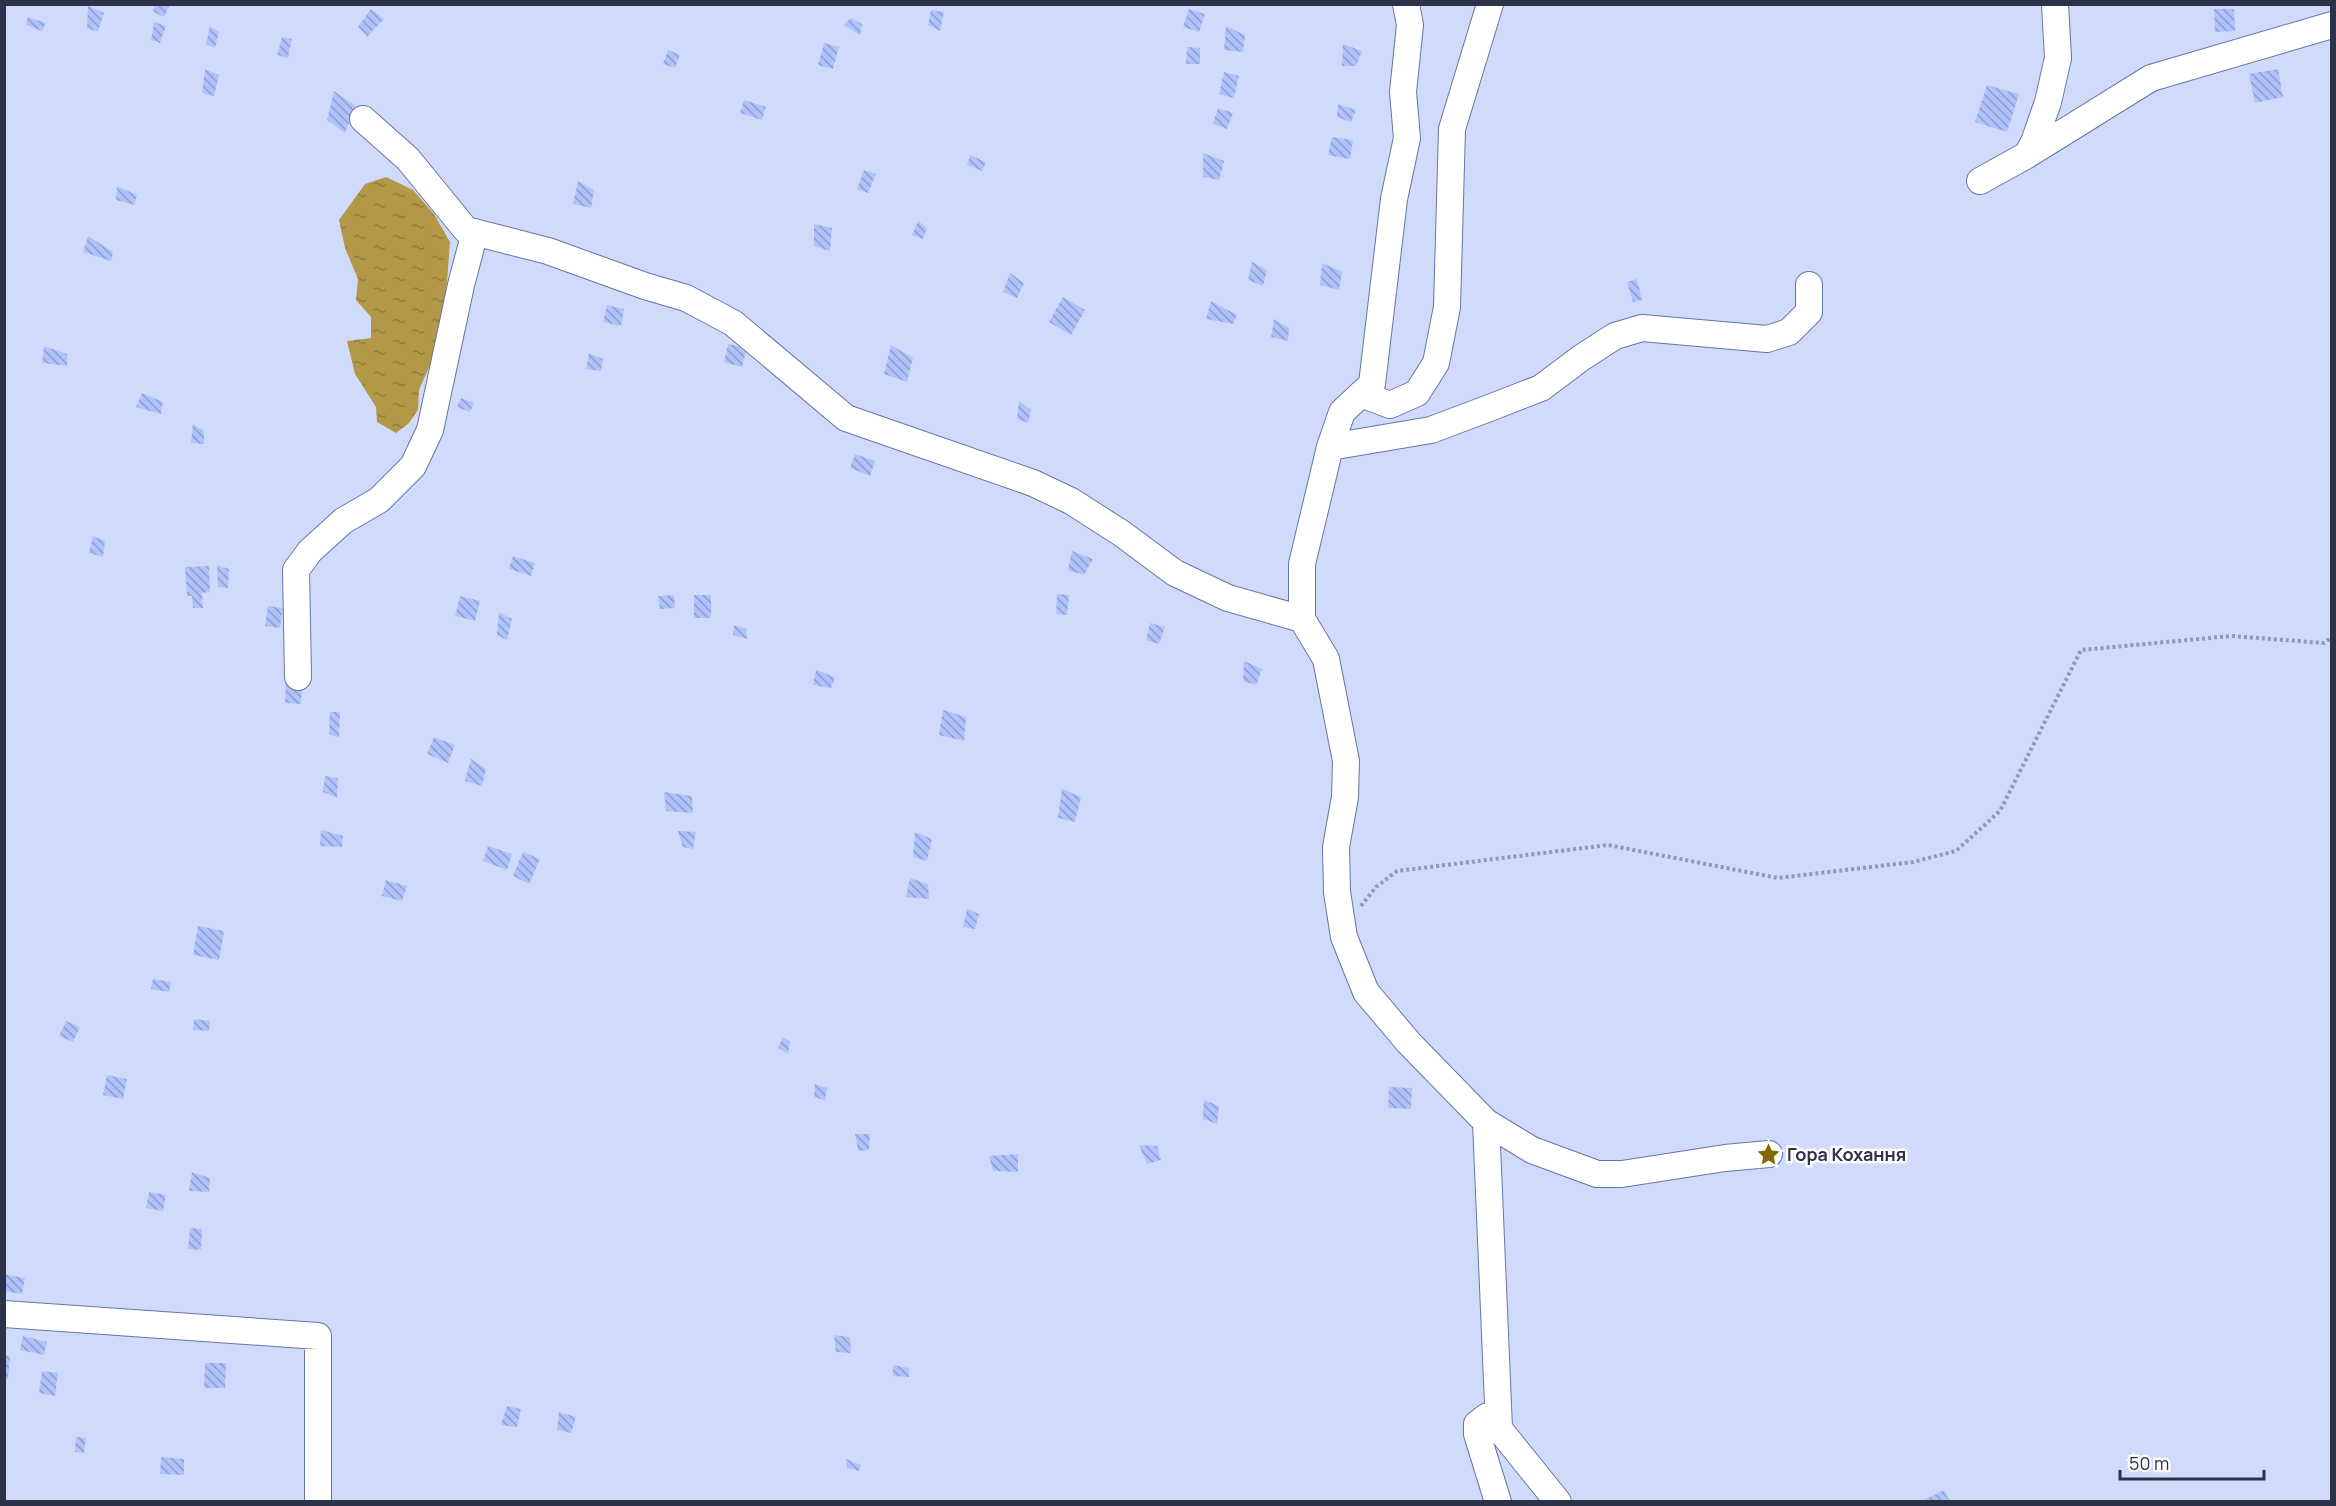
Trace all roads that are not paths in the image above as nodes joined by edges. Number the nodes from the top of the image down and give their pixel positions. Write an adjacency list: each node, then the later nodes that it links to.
1 (1406, 4): 10 (street)
2 (1490, 4): 10 (street)
3 (2055, 4): 6 (street)
4 (2331, 25): 6 (street)
5 (363, 119): 8 (street)
6 (2027, 155): 7 (street)
7 (1980, 181)
8 (475, 232): 12 (street); 13 (street)
9 (1809, 285): 11 (street)
10 (1361, 394): 11 (street)
11 (1330, 447): 12 (street)
12 (1302, 619): 14 (street)
13 (298, 677)
14 (1486, 1122): 15 (street); 17 (street)
15 (1769, 1154)
16 (4, 1314): 18 (street)
17 (1496, 1424): 19 (street); 20 (street)
18 (318, 1502)
19 (1498, 1502)
20 (1558, 1502)

